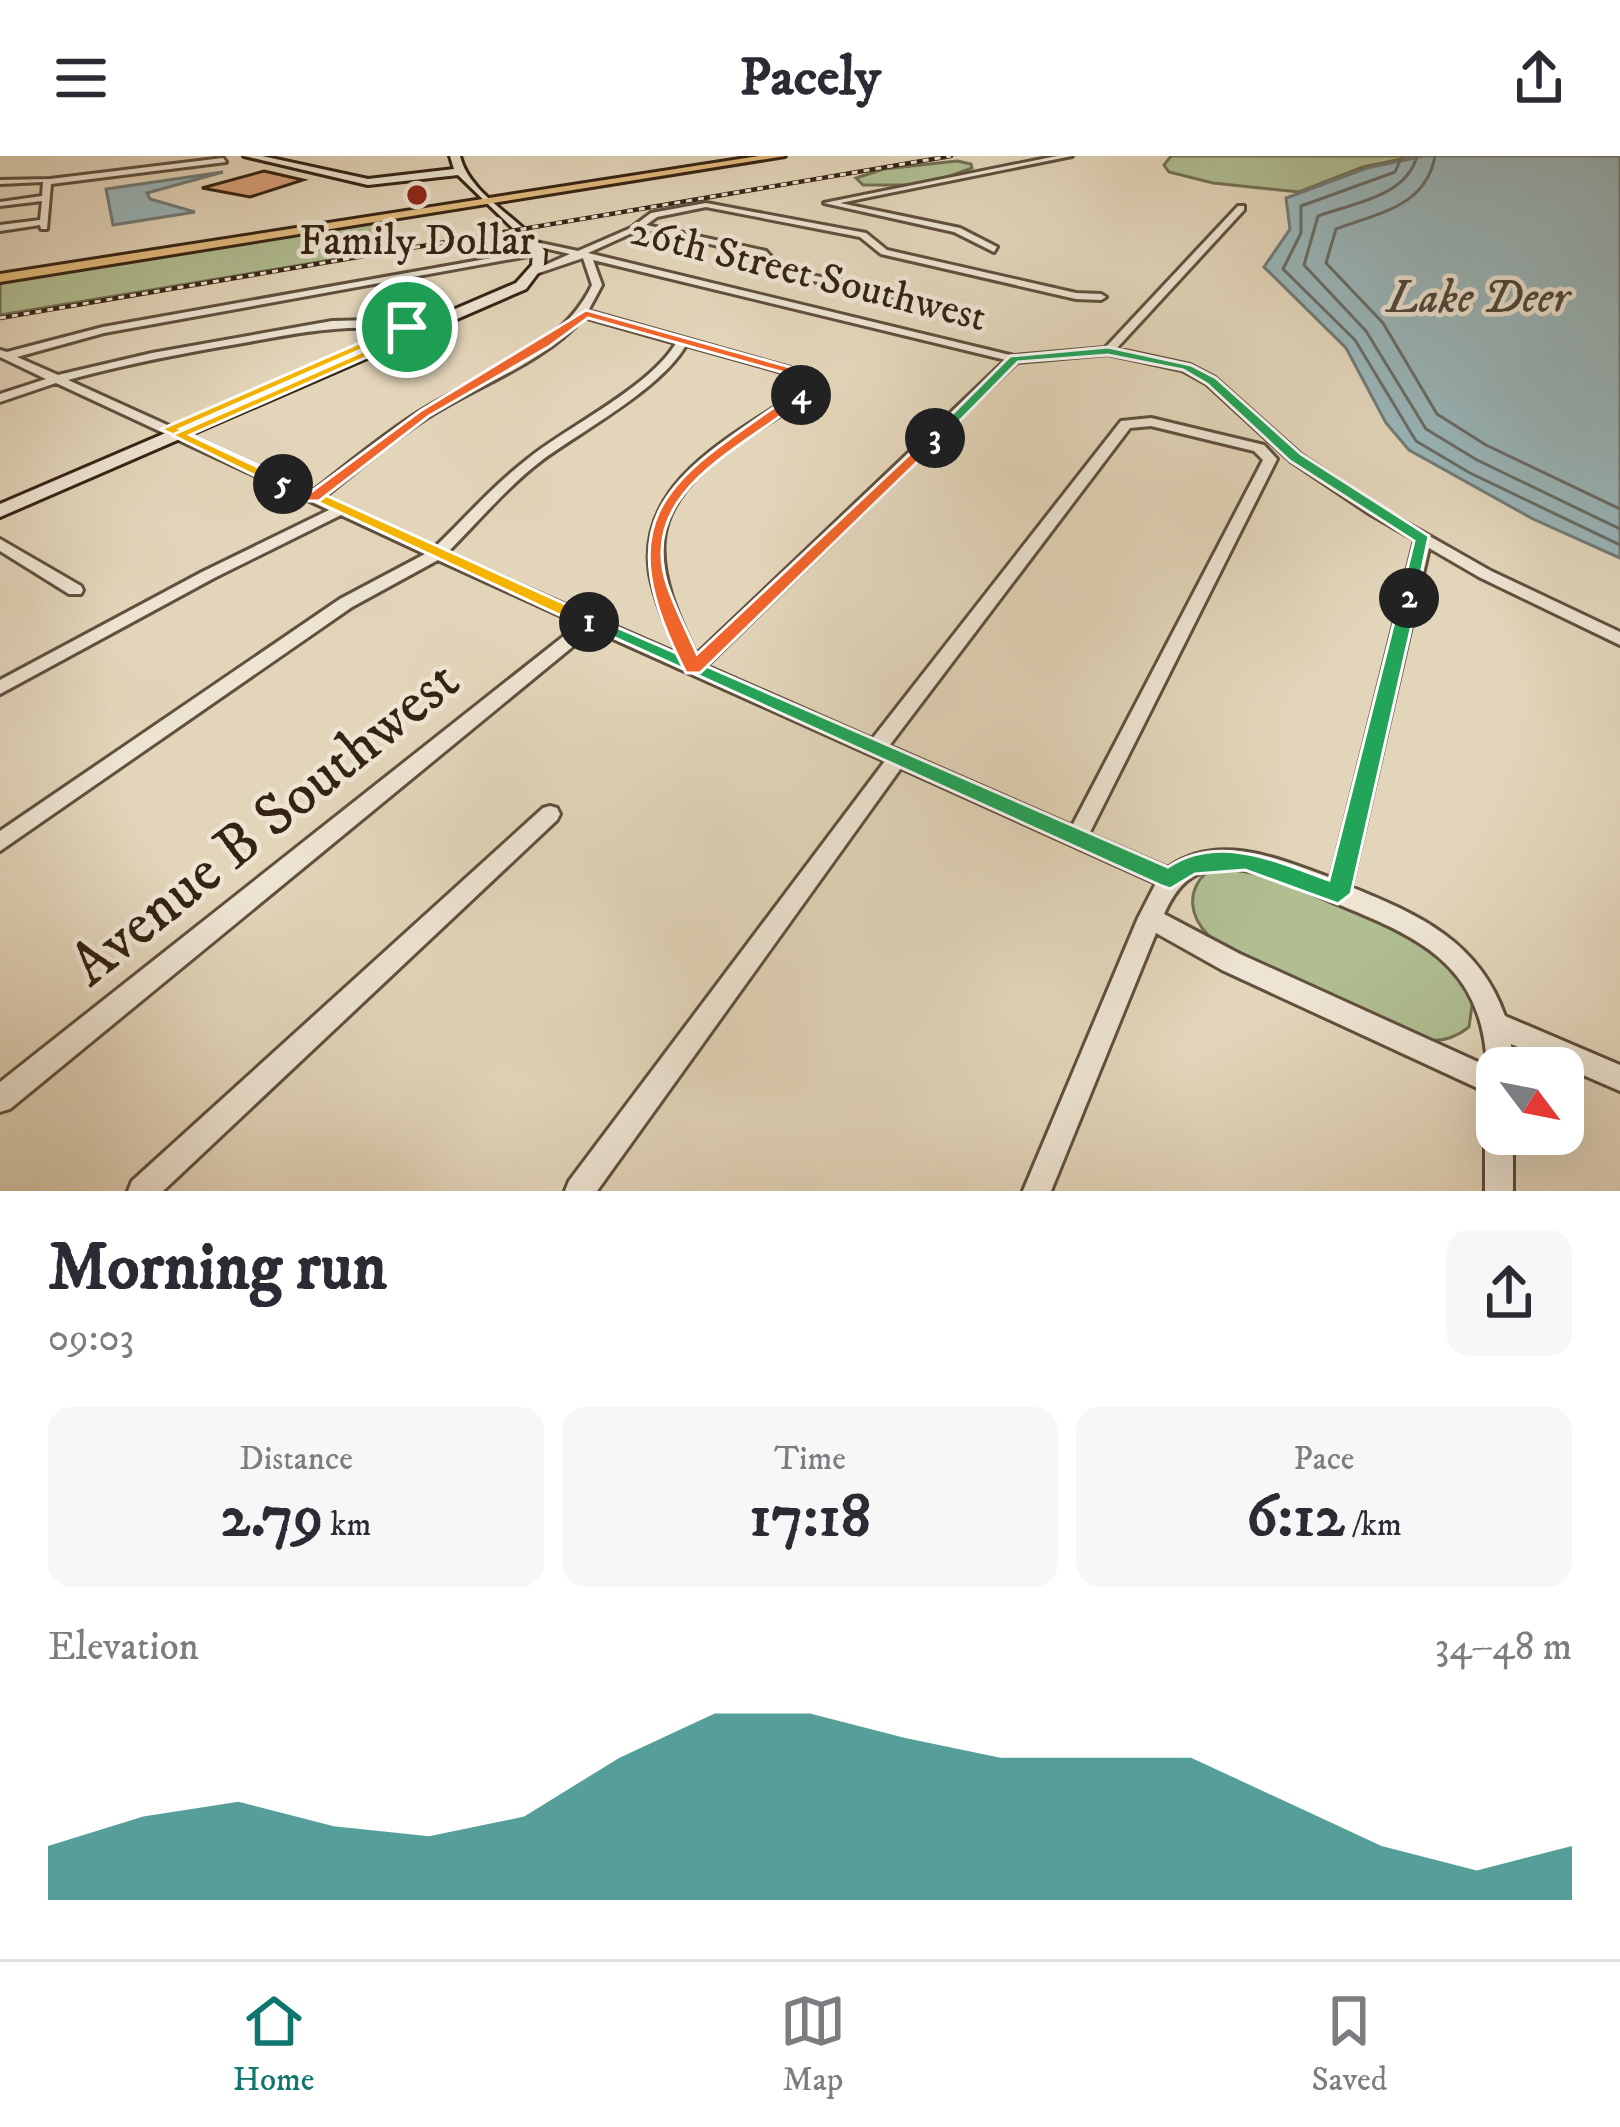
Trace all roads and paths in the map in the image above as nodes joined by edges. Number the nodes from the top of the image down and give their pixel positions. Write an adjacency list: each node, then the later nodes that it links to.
1 (249, 156): 7 (street)
2 (455, 156): 7 (street)
3 (779, 156): 11 (main road)
4 (1068, 156): 17 (street)
5 (223, 160): 6 (street)
6 (178, 161): 9 (street)
7 (458, 172): 11 (street)
8 (0, 182): 9 (street)
9 (47, 182): 10 (street)
10 (46, 198): 12 (street); 15 (street)
11 (490, 201): 16 (street); 19 (main road)
12 (0, 204)
13 (1241, 208): 26 (street)
14 (643, 226): 18 (street); 21 (street); 22 (street)
15 (0, 228)
16 (537, 247): 18 (street, 26th Street Southwest); 20 (street); 27 (street)
17 (994, 249)
18 (583, 255): 20 (street); 23 (street); 28 (street, 26th Street Southwest)
19 (0, 278)
20 (526, 280): 24 (street)
21 (1101, 297)
22 (958, 312)
23 (586, 314): 25 (street); 33 (street)
24 (414, 329): 29 (street); 31 (street)
25 (682, 341): 39 (street); 42 (street)
26 (1108, 351): 28 (street, 26th Street Southwest); 32 (street, 26th Street Southwest)
27 (3, 355): 29 (street)
28 (1014, 358): 45 (street, 26th Street Southwest)
29 (55, 378): 30 (street); 31 (street)
30 (0, 398)
31 (174, 432): 33 (street); 34 (street); 36 (street)
32 (1269, 450): 37 (street, 26th Street Southwest); 47 (street); 49 (street)
33 (313, 498): 35 (street)
34 (0, 500)
35 (340, 510): 39 (street); 46 (street)
36 (0, 511)
37 (1423, 539): 43 (street, 26th Street Southwest); 52 (street)
38 (0, 544): 40 (street)
39 (437, 554): 41 (street); 50 (street)
40 (76, 590)
41 (591, 623): 44 (street); 58 (street, Avenue B Southwest)
42 (674, 630): 44 (street); 45 (street)
43 (1620, 639)
44 (643, 646): 45 (street)
45 (693, 668): 47 (street)
46 (0, 688)
47 (887, 753): 49 (street); 61 (street)
48 (550, 814): 60 (street)
49 (1077, 837): 51 (street)
50 (0, 842)
51 (1170, 878): 52 (street); 53 (street)
52 (1338, 894): 54 (street)
53 (1150, 918): 56 (street); 62 (street)
54 (1499, 1026): 55 (street); 57 (street)
55 (1500, 1047)
56 (1476, 1074)
57 (1620, 1078)
58 (0, 1099)
59 (1499, 1155): 63 (street)
60 (142, 1191)
61 (579, 1191)
62 (1037, 1191)
63 (1499, 1191)

